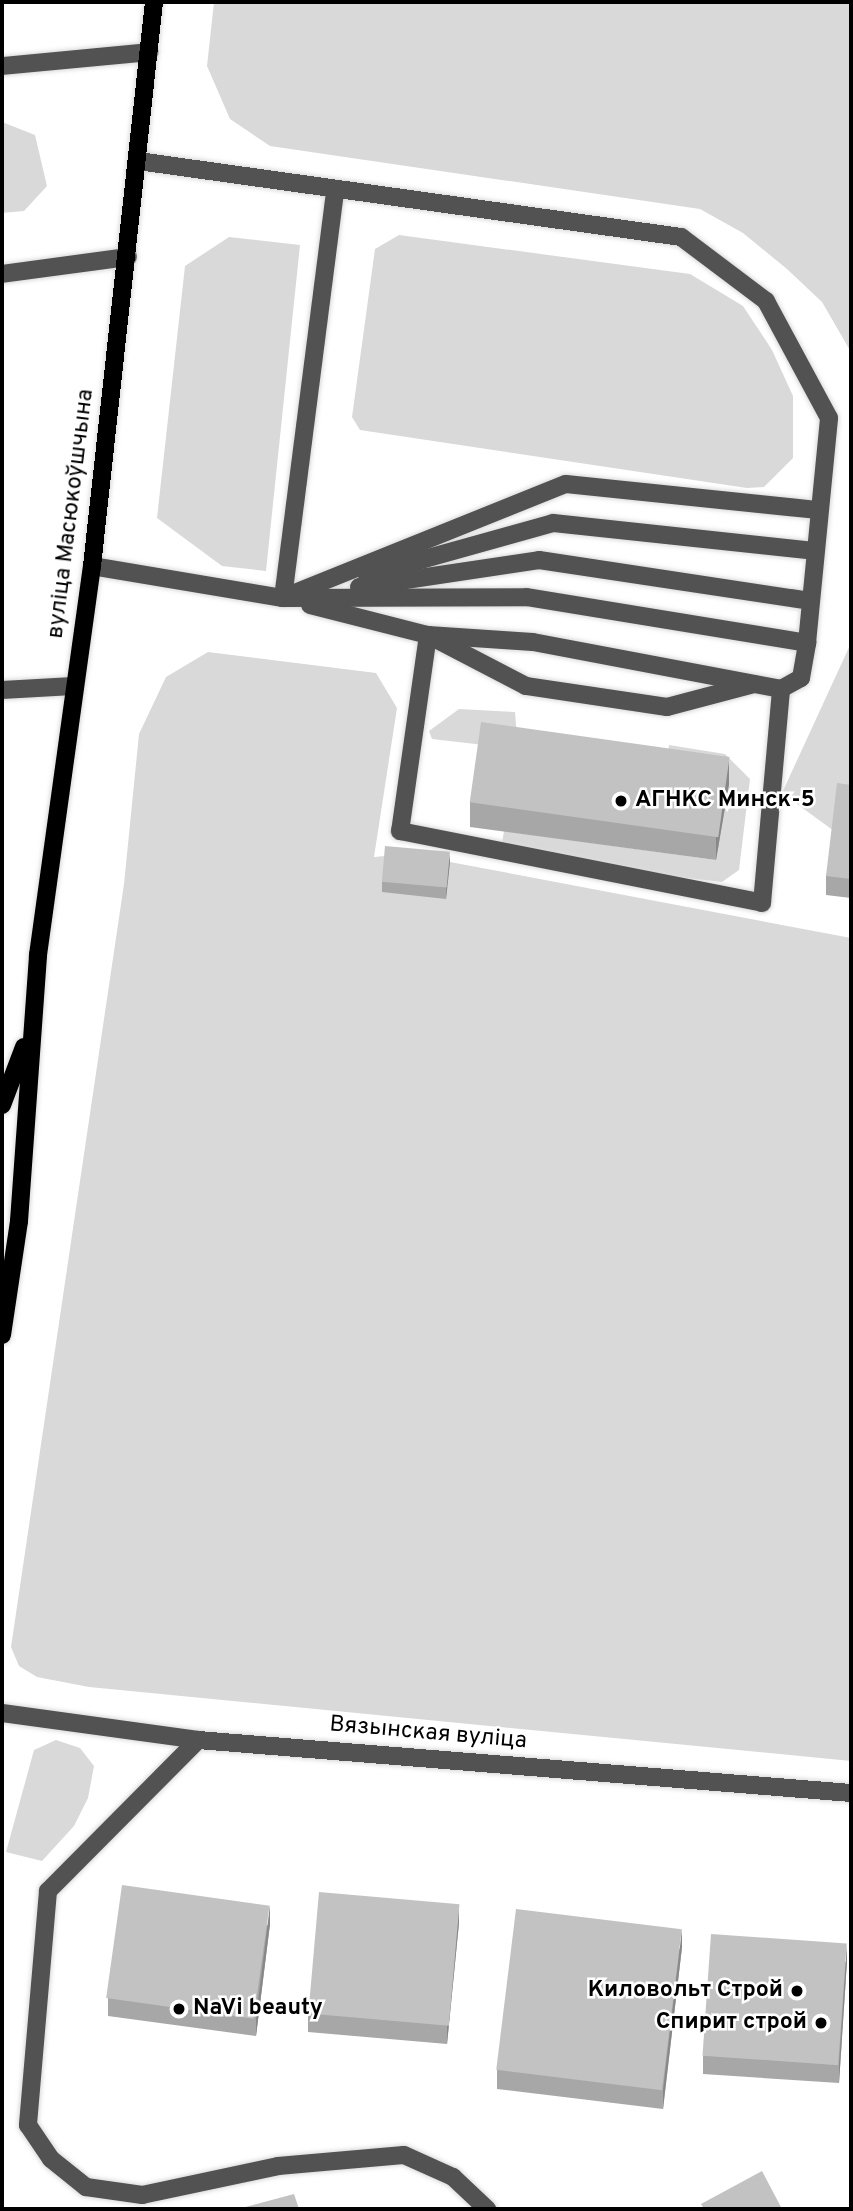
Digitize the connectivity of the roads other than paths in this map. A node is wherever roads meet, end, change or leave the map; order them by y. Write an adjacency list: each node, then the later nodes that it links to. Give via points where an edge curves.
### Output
1 (154, 2): 2 (main road, вуліца Масюкоўшчына)
2 (149, 52): 3 (street); 4 (main road, вуліца Масюкоўшчына)
3 (2, 66)
4 (138, 162): 5 (street); 6 (main road, вуліца Масюкоўшчына)
5 (335, 192): 8 (street, via 681,237 766,301 829,418); 11 (street)
6 (128, 257): 7 (street); 10 (main road, вуліца Масюкоўшчына)
7 (2, 274)
8 (819, 510): 9 (street); 11 (street, via 566,484)
9 (815, 551): 11 (street, via 553,523); 12 (street)
10 (92, 566): 11 (street); 16 (main road, вуліца Масюкоўшчына)
11 (283, 598): 12 (street, via 539,560); 13 (street); 14 (street, via 527,597)
12 (810, 601): 14 (street)
13 (428, 635): 15 (street, via 533,642); 15 (street, via 539,688 667,707); 17 (street, via 400,831 762,903)
14 (807, 643): 17 (street, via 801,678)
15 (754, 684): 17 (street)
16 (73, 686): 18 (street); 19 (main road, вуліца Масюкоўшчына)
17 (781, 689)
18 (2, 690)
19 (30, 1031): 20 (main road, вуліца Масюкоўшчына); 21 (main road, вуліца Масюкоўшчына, via 19,1221)
20 (2, 1105)
21 (2, 1335)
22 (2, 1713): 23 (street, Вязынская вуліца)
23 (198, 1740): 24 (street, Вязынская вуліца); 25 (street, via 48,1891 28,2125 51,2159 86,2187 142,2194 278,2166 404,2155 453,2176)
24 (851, 1793)
25 (487, 2209)

